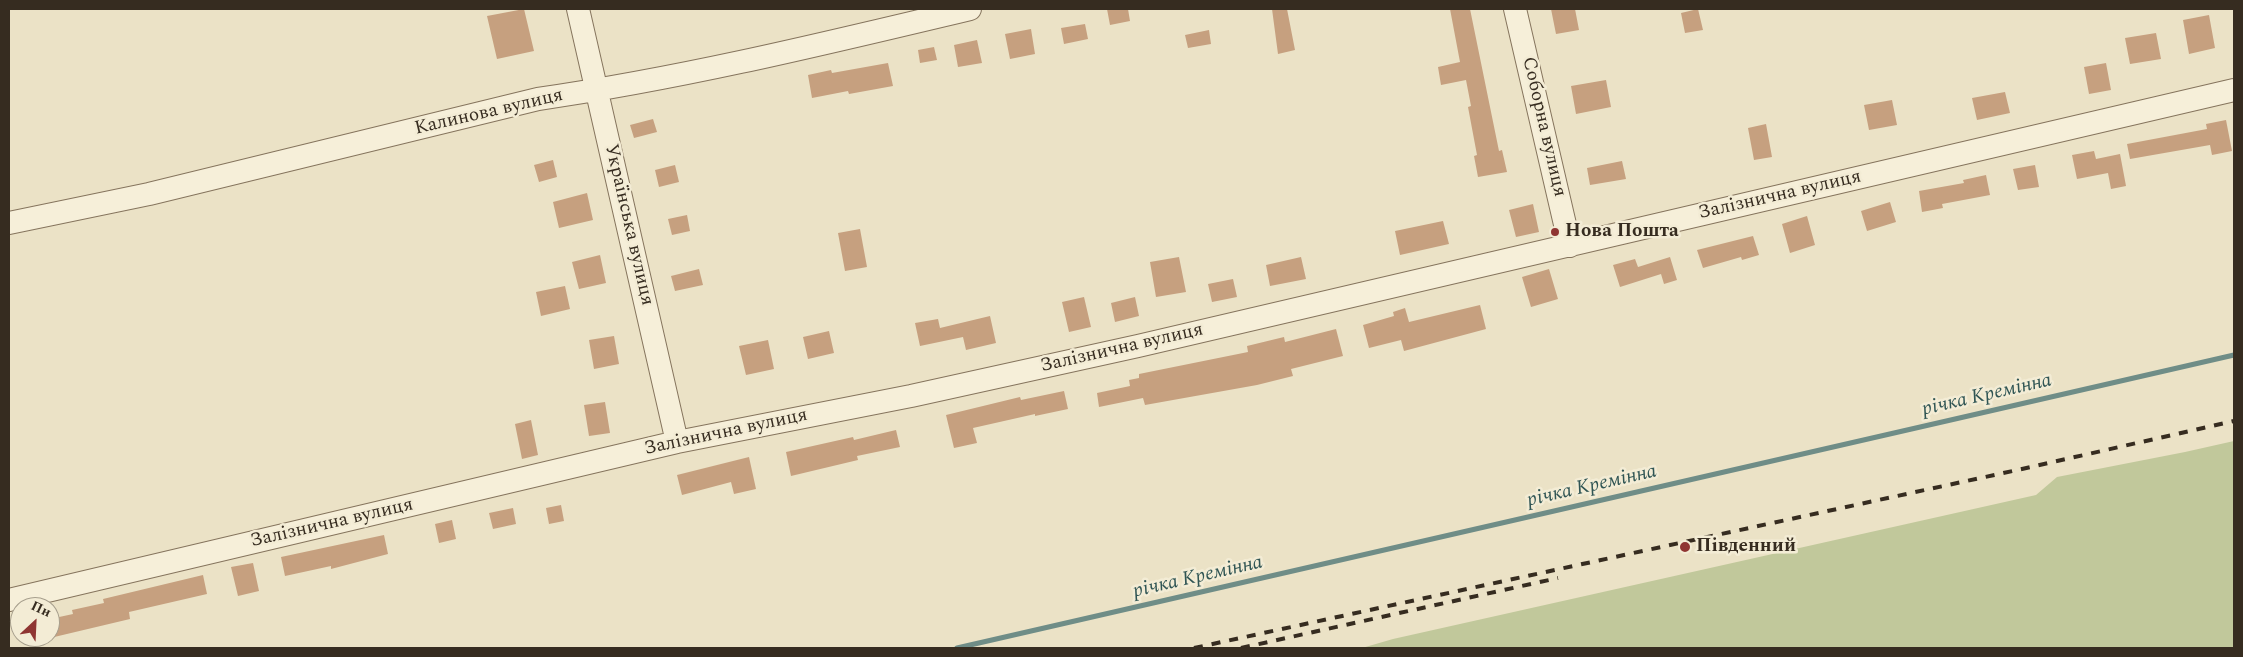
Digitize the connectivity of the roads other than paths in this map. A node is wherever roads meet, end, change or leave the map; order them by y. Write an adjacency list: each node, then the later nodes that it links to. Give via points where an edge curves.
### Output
1 (578, 9): 5 (street, Українська вулиця)
2 (970, 9): 5 (street, Калинова вулиця, via 716,69)
3 (1515, 9): 7 (street, Соборна вулиця)
4 (2234, 90): 7 (street, Залізнична вулиця)
5 (597, 91): 6 (street, Калинова вулиця, via 538,99 149,194); 8 (street, Українська вулиця)
6 (9, 223)
7 (1570, 246): 8 (street, Залізнична вулиця, via 911,396)
8 (677, 442): 9 (street, Залізнична вулиця)
9 (9, 600)

